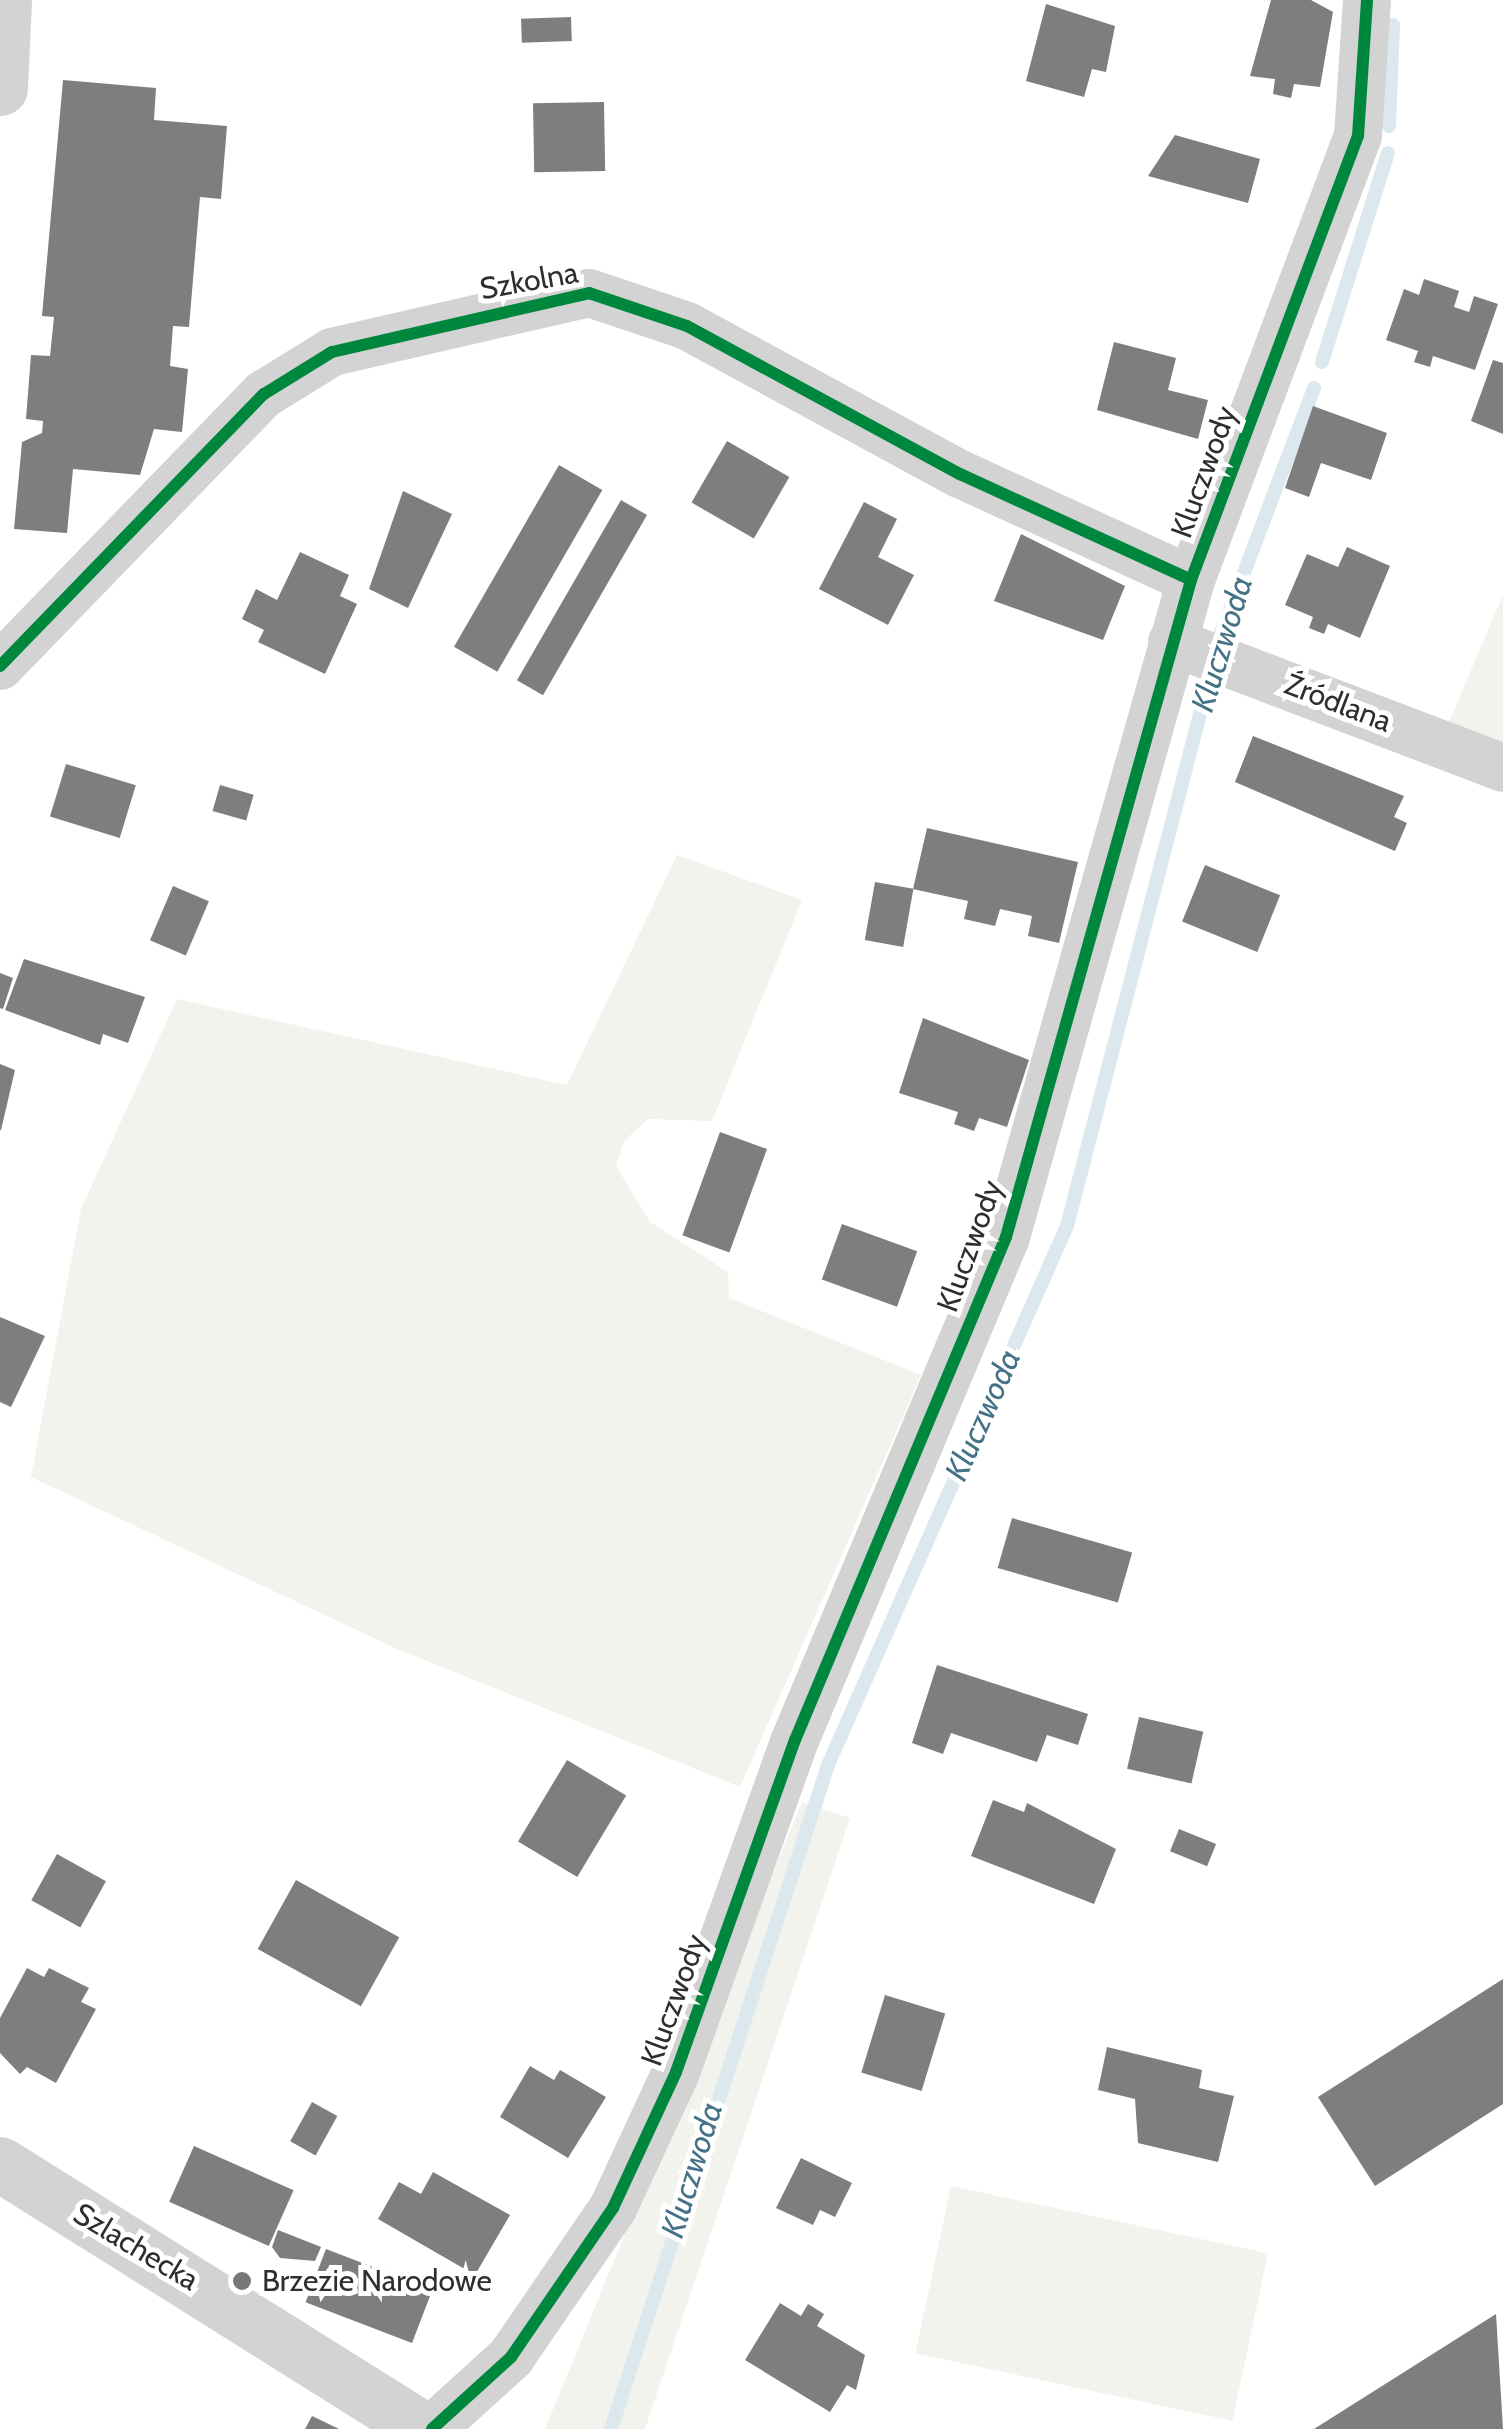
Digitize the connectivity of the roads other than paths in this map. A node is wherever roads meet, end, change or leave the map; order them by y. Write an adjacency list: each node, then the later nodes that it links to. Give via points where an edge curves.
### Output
1 (4, 0): 3 (street)
2 (1367, 0): 4 (street, Kluczwody, via 1358,136)
3 (0, 88)
4 (1191, 580): 5 (street, Kluczwody); 6 (street, Szkolna, via 960,474 687,326 589,294 318,360 264,394)
5 (1179, 645): 7 (street, Źródlana); 10 (street, Kluczwody, via 1006,1237 795,1740 676,2072 592,2248 511,2357)
6 (0, 666)
7 (1503, 768)
8 (0, 2164): 9 (street, Szlachecka)
9 (422, 2429)
10 (432, 2429)

